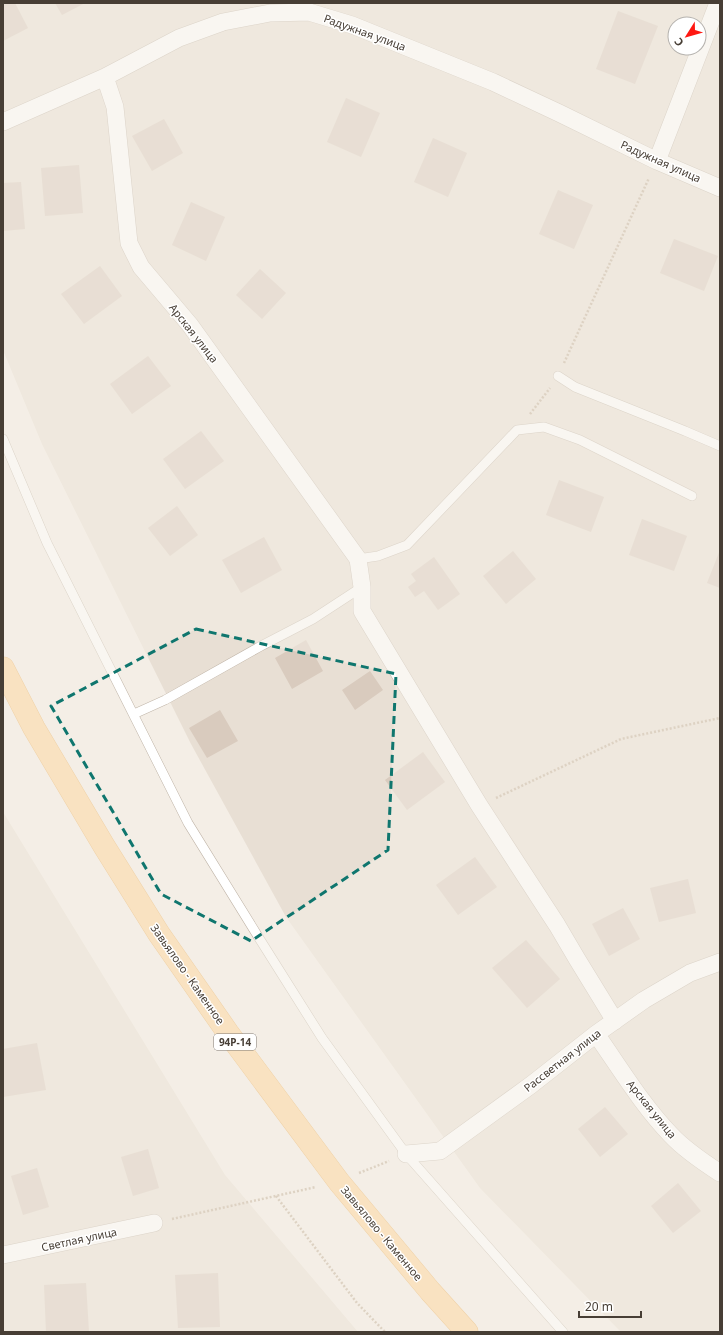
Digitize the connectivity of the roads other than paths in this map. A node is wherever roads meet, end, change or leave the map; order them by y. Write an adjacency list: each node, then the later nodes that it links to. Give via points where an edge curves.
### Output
1 (718, 3): 5 (street)
2 (258, 9): 3 (street, Радужная улица, via 178,38); 5 (street, Радужная улица, via 270,13 309,12 352,25 500,85)
3 (105, 77): 4 (street, Радужная улица); 11 (street, Арская улица, via 116,107 129,244 141,267 190,326)
4 (3, 122)
5 (657, 161): 6 (street, Радужная улица)
6 (720, 188)
7 (558, 376): 9 (lane, via 575,387)
8 (3, 439): 14 (lane, via 47,543)
9 (720, 446)
10 (692, 496): 11 (lane, via 580,440 544,427 517,430 407,545 378,556)
11 (358, 559): 12 (street)
12 (362, 587): 14 (lane, via 313,619 165,700); 16 (street, via 362,611 479,805 557,925)
13 (3, 668): 22 (main road, Завьялово - Каменное / 94Р-14, via 38,735 104,846 159,934 228,1034 339,1182)
14 (134, 714): 18 (lane, via 188,823 258,938 322,1038)
15 (720, 962): 16 (street, Рассветная улица, via 690,973 644,1000)
16 (615, 1021): 17 (street, Рассветная улица)
17 (596, 1034): 18 (street, Рассветная улица, via 440,1151); 19 (street, Арская улица, via 644,1104 671,1136)
18 (406, 1154): 23 (lane)
19 (720, 1173)
20 (154, 1223): 21 (street, Светлая улица)
21 (3, 1255)
22 (467, 1332)
23 (562, 1332)

